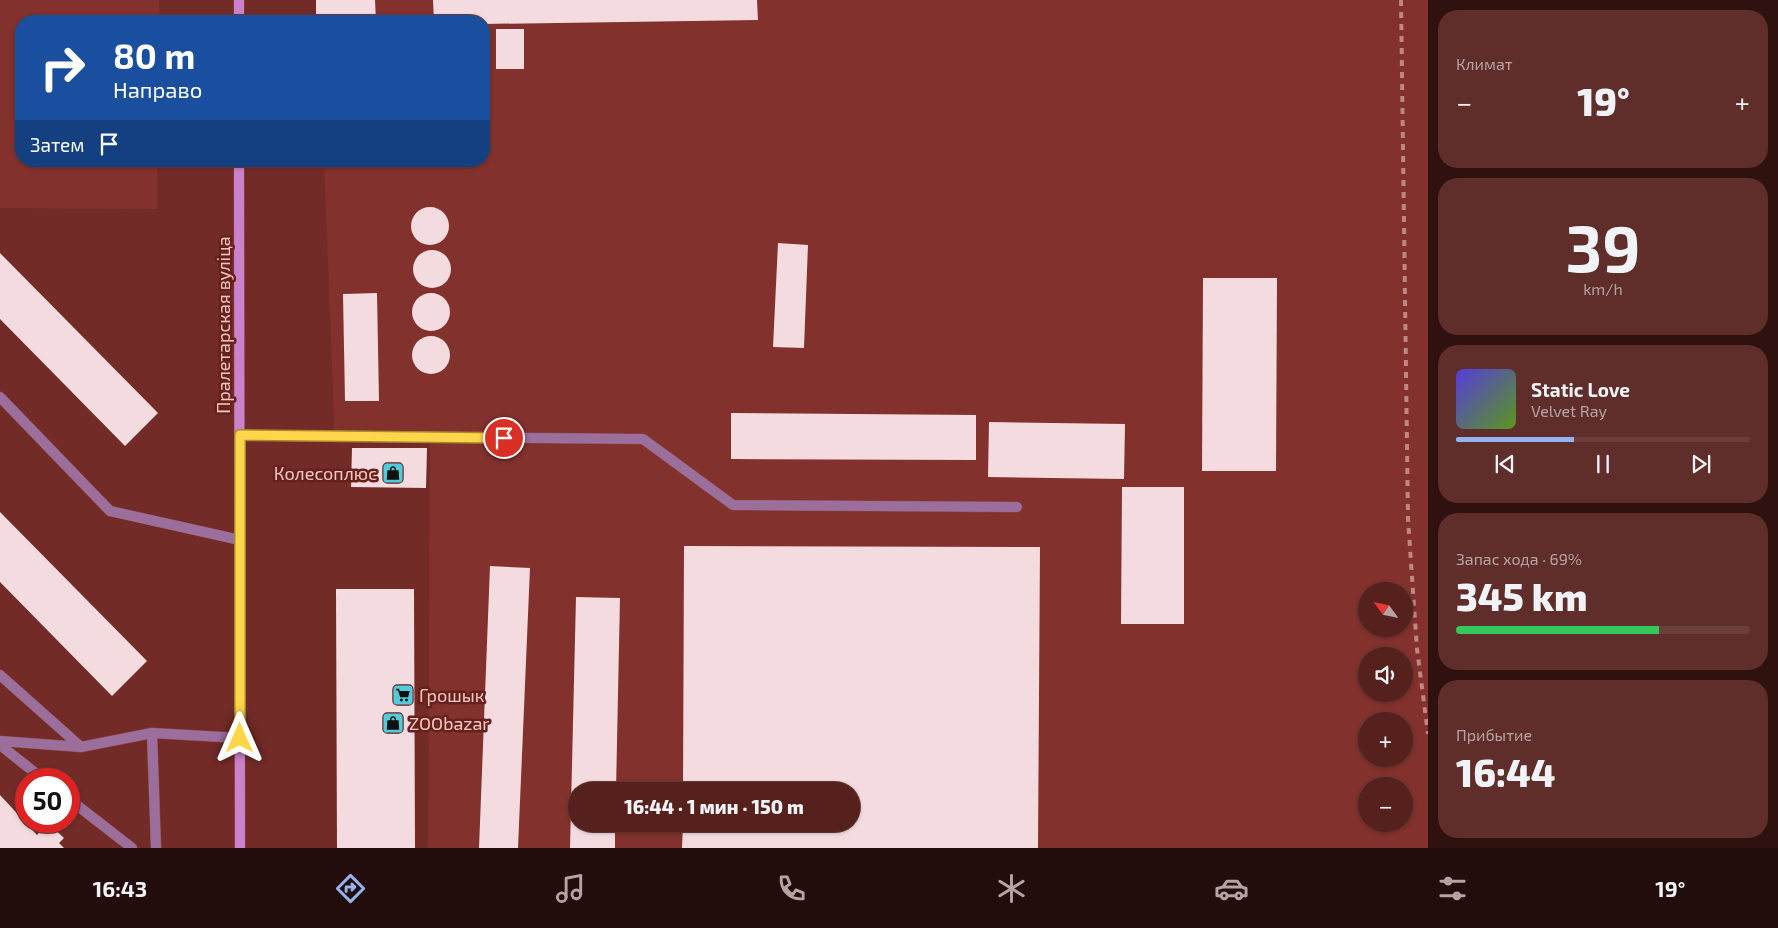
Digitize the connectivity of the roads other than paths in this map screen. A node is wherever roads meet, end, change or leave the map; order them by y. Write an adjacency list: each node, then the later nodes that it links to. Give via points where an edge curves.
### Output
1 (239, 0): 2 (main road)
2 (239, 15)
3 (239, 167): 5 (main road, Пралетарская вуліца)
4 (0, 397): 7 (lane, via 110,510)
5 (240, 435): 6 (lane, via 643,439 733,504); 7 (main road, Пралетарская вуліца)
6 (1017, 507)
7 (240, 540): 10 (main road, Пралетарская вуліца)
8 (0, 675): 13 (lane)
9 (152, 733): 10 (lane); 13 (lane); 17 (lane)
10 (240, 738): 18 (main road, Пралетарская вуліца)
11 (0, 741): 13 (lane)
12 (0, 745): 14 (lane)
13 (81, 746)
14 (29, 768)
15 (80, 808): 16 (lane)
16 (132, 848)
17 (156, 848)
18 (240, 848)

